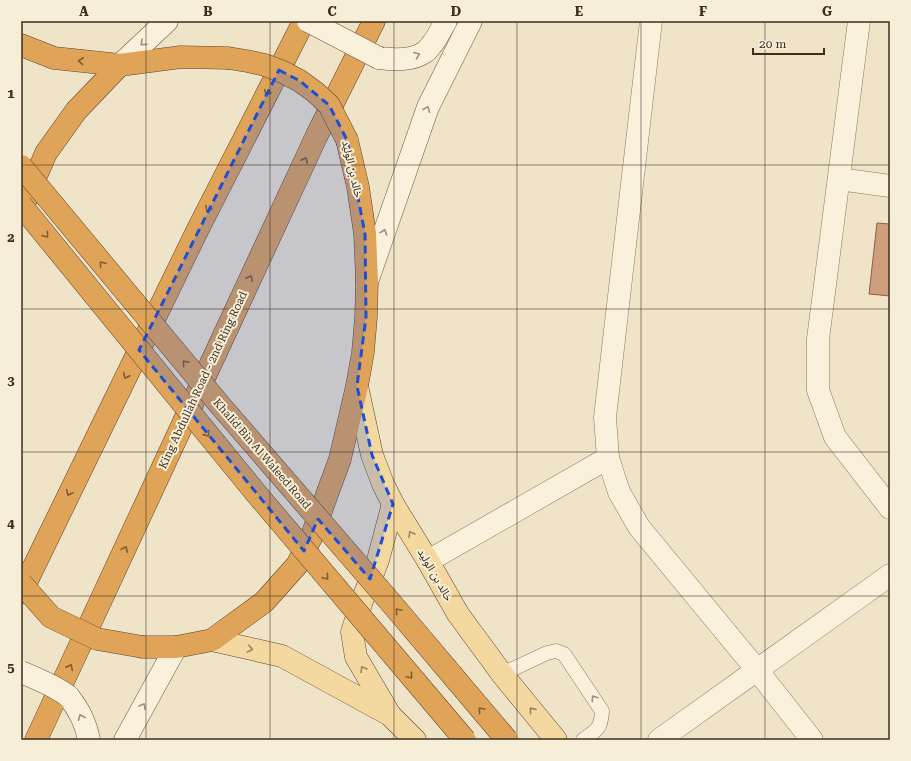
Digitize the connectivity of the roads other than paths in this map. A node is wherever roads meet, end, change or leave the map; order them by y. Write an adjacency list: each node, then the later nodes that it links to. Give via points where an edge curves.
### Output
1 (167, 21): 10 (street, one-way to 10)
2 (304, 21): 24 (highway, one-way to 24, via 193,238)
3 (308, 21): 5 (street, one-way to 5, bridge, via 379,58 391,60 425,52)
4 (374, 21): 31 (highway, King Abdullah Road - 2nd Ring Road, one-way to 4, via 317,135)
5 (446, 21)
6 (471, 21): 16 (street, one-way to 6, via 428,107)
7 (651, 21): 18 (street, via 605,417)
8 (859, 21): 12 (street)
9 (21, 45): 10 (highway, خالد بن الوليد, one-way to 9, via 54,58)
10 (120, 66): 15 (highway, via 76,111 46,153); 16 (highway, خالد بن الوليد, bridge, via 181,57 247,61 266,65 300,81 330,105 347,140 358,187 365,234)
11 (21, 166): 36 (highway, Khalid Bin Al Waleed Road, one-way to 11, bridge, via 219,404)
12 (839, 178): 13 (street); 20 (street, via 818,339 818,390 835,437)
13 (890, 186)
14 (21, 205): 35 (highway, one-way to 35, bridge, via 255,492)
15 (21, 211)
16 (367, 282): 17 (highway, خالد بن الوليد, via 363,352)
17 (357, 386): 19 (main road, خالد بن الوليد, via 372,455); 25 (highway, خالد بن الوليد, via 340,459 311,538 297,565 264,602)
18 (608, 458): 21 (street); 27 (street, via 619,492 639,528)
19 (393, 504): 21 (main road, خالد بن الوليد, one-way to 19); 30 (main road, one-way to 19, via 356,657 352,632 378,560)
20 (890, 508)
21 (428, 561): 29 (main road, خالد بن الوليد, via 458,614)
22 (890, 575): 27 (street)
23 (21, 583): 26 (highway, خالد بن الوليد, bridge, via 51,617 97,638 142,647)
24 (21, 593)
25 (212, 640): 26 (highway, خالد بن الوليد); 30 (main road, خالد بن الوليد, one-way to 30, via 282,656)
26 (176, 647): 33 (street, one-way to 26)
27 (757, 670): 39 (street); 40 (street)
28 (21, 672): 32 (street, one-way to 28, bridge, via 80,712 68,696 51,685)
29 (502, 674): 37 (main road, خالد بن الوليد, one-way to 29); 38 (lane, one-way to 29, via 599,727 602,711 564,654 556,651 547,653)
30 (390, 715): 34 (main road, خالد بن الوليد)
31 (36, 740)
32 (89, 740)
33 (125, 740)
34 (415, 740)
35 (465, 740)
36 (506, 740)
37 (556, 740)
38 (582, 740)
39 (659, 740)
40 (812, 740)

